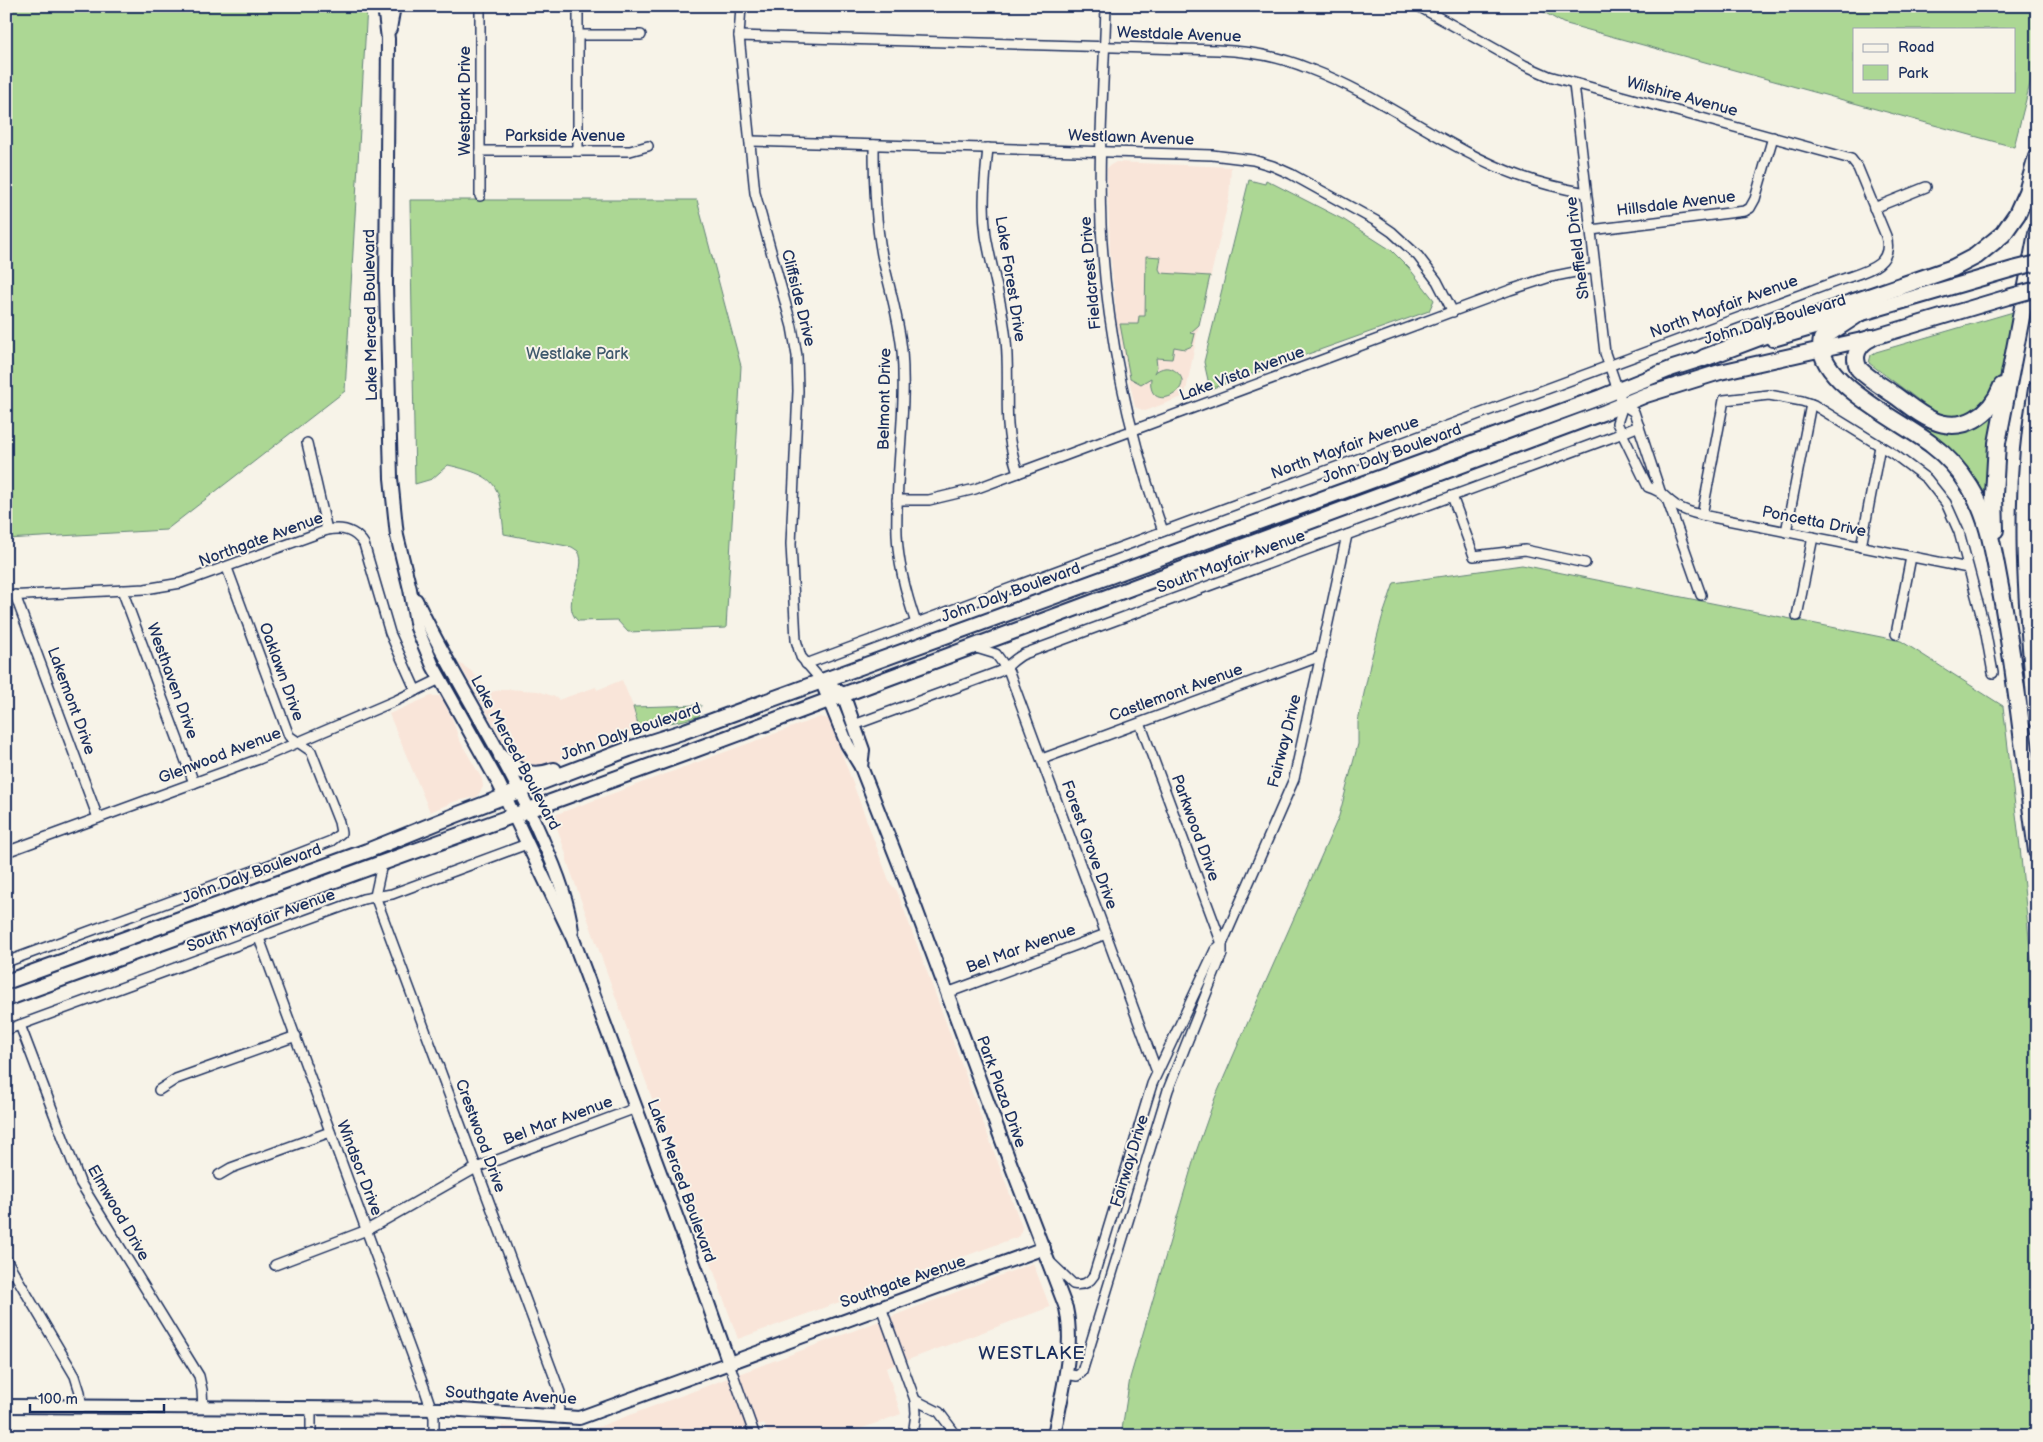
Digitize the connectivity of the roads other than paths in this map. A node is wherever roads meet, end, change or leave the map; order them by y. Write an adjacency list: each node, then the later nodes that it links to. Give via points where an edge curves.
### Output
1 (384, 6): 11 (street, Lake Merced Boulevard)
2 (394, 6): 11 (street, Lake Merced Boulevard)
3 (480, 6): 19 (street, Westpark Drive)
4 (578, 6): 8 (street)
5 (741, 6): 10 (street, Cliffside Drive)
6 (1106, 6): 12 (street, Fieldcrest Drive)
7 (1418, 6): 13 (street, Wilshire Avenue, via 1536,71)
8 (578, 35): 9 (street); 20 (street)
9 (641, 36)
10 (739, 36): 12 (street, Westdale Avenue); 15 (street, Cliffside Drive)
11 (388, 39): 65 (street, Lake Merced Boulevard, via 386,285 391,478 396,536)
12 (1104, 47): 21 (street, Fieldcrest Drive); 24 (street, Westdale Avenue, via 1232,50 1294,63 1340,82 1504,170 1538,182)
13 (1574, 84): 14 (street, Wilshire Avenue); 24 (street, Sheffield Drive)
14 (1772, 137): 26 (street, Wilshire Avenue, via 1851,159 1858,168); 27 (street, Hillsdale Avenue, via 1755,199 1745,211)
15 (750, 141): 16 (street, Westlawn Avenue); 76 (street, Cliffside Drive, via 755,192 797,356 791,565 796,640)
16 (874, 145): 18 (street, Westlawn Avenue); 53 (street, Belmont Drive, via 874,184 882,256 902,353)
17 (648, 146): 20 (street, Parkside Avenue, via 630,151)
18 (988, 148): 21 (street, Westlawn Avenue); 49 (street, Lake Forest Drive, via 984,216 1004,322 1008,359 1008,424)
19 (480, 151): 20 (street, Parkside Avenue); 25 (street, Westpark Drive)
20 (578, 151)
21 (1101, 152): 34 (street, Westlawn Avenue, via 1233,156 1291,174 1376,221 1406,243 1428,268); 45 (street, Fieldcrest Drive, via 1101,226 1109,316)
22 (2037, 157): 38 (highway, via 2017,214 2003,234 1976,256 1953,268)
23 (1926, 187): 26 (street)
24 (1586, 192): 27 (street, Sheffield Drive)
25 (480, 196)
26 (1874, 208): 29 (street, Wilshire Avenue, via 1888,242)
27 (1591, 230): 31 (street, Sheffield Drive)
28 (2037, 233): 33 (highway)
29 (1888, 253): 39 (street, North Mayfair Avenue, via 1882,262 1859,273)
30 (2037, 263): 35 (main road, John Daly Boulevard, bridge)
31 (1595, 268): 34 (street, Lake Vista Avenue, via 1530,283); 39 (street, Sheffield Drive)
32 (2037, 289): 36 (main road, John Daly Boulevard, bridge)
33 (2022, 309): 36 (highway, via 1998,396 1982,416 1961,424 1943,424 1926,417 1862,371 1856,362 1857,352); 69 (highway, via 1998,433 1994,473 1995,528)
34 (1452, 312): 45 (street, Lake Vista Avenue)
35 (1855, 316): 37 (highway, via 1824,337); 38 (main road, John Daly Boulevard)
36 (1871, 338): 37 (main road, John Daly Boulevard)
37 (1821, 348): 43 (main road, John Daly Boulevard, via 1720,372); 69 (highway, via 1828,365 1842,383 1931,444 1966,480 1980,504 1987,525)
38 (1704, 358): 41 (main road, John Daly Boulevard)
39 (1609, 366): 41 (street, Sheffield Drive); 56 (street, North Mayfair Avenue)
40 (2037, 389): 84 (highway, via 2027,466 2024,534)
41 (1617, 390): 43 (street, Sheffield Drive); 80 (main road, John Daly Boulevard)
42 (1811, 404): 48 (street); 54 (street, via 1768,395 1724,400); 57 (street)
43 (1623, 406): 44 (street, Poncetta Drive, via 1634,412); 46 (street, Poncetta Drive, via 1617,423); 74 (main road, John Daly Boulevard)
44 (1639, 426): 46 (street, South Mayfair Avenue); 50 (street, Poncetta Drive)
45 (1132, 432): 49 (street, Lake Vista Avenue); 56 (street, Fieldcrest Drive)
46 (1622, 434): 50 (street, Poncetta Drive, via 1648,487); 51 (street, South Mayfair Avenue)
47 (307, 443): 55 (street)
48 (1880, 446): 60 (street); 64 (street, via 1916,470 1938,490 1954,517)
49 (1018, 473): 53 (street, Lake Vista Avenue, via 960,494 929,500)
50 (1660, 491): 52 (street, Poncetta Drive)
51 (1452, 496): 58 (street, South Mayfair Avenue); 62 (street, via 1474,556 1524,550)
52 (1667, 499): 54 (street, Poncetta Drive, via 1683,510); 68 (street)
53 (897, 500): 71 (street, Belmont Drive, via 899,562)
54 (1702, 515): 57 (street, Poncetta Drive)
55 (327, 530): 63 (street, Northgate Avenue); 82 (street, Northgate Avenue, via 340,528 354,532 364,544 390,633)
56 (1163, 531): 71 (street, North Mayfair Avenue)
57 (1786, 532): 59 (street, Poncetta Drive)
58 (1347, 535): 75 (street, Fairway Drive); 77 (street, South Mayfair Avenue, via 1024,654)
59 (1813, 537): 60 (street, Poncetta Drive); 70 (street)
60 (1861, 547): 61 (street, Poncetta Drive)
61 (1911, 557): 64 (street, Poncetta Drive); 72 (street)
62 (1585, 563)
63 (227, 568): 66 (street, Northgate Avenue, via 162,587); 87 (street, Oaklawn Drive, via 289,736)
64 (1968, 568): 78 (street)
65 (410, 589): 73 (street, Lake Merced Boulevard); 79 (street, Lake Merced Boulevard, via 416,628)
66 (122, 590): 67 (street, Northgate Avenue); 92 (street, Westhaven Drive)
67 (11, 596): 97 (street, Lakemont Drive)
68 (1701, 596)
69 (2005, 614): 99 (highway)
70 (1797, 616)
71 (916, 623): 76 (street, North Mayfair Avenue)
72 (1896, 634)
73 (438, 645): 79 (street, via 442,670); 81 (street, Lake Merced Boulevard)
74 (973, 647): 77 (street, Forest Grove Drive, via 996,654); 83 (main road, John Daly Boulevard)
75 (1321, 656): 85 (street, Castlemont Avenue); 106 (street, Fairway Drive, via 1294,779)
76 (806, 664): 80 (street, Cliffside Drive)
77 (1007, 668): 86 (street, South Mayfair Avenue); 90 (street, Forest Grove Drive)
78 (1993, 673)
79 (440, 679): 81 (street); 82 (street, Glenwood Avenue); 94 (street, Lake Merced Boulevard)
80 (822, 680): 83 (street, Park Plaza Drive); 88 (main road, John Daly Boulevard)
81 (461, 686): 89 (street, Lake Merced Boulevard)
82 (416, 691): 87 (street, Glenwood Avenue)
83 (837, 696): 86 (street, Park Plaza Drive); 91 (street, Park Plaza Drive, via 847,744); 95 (main road, John Daly Boulevard)
84 (2037, 719)
85 (1140, 723): 90 (street, Castlemont Avenue); 106 (street, Parkwood Drive)
86 (854, 725): 91 (street, Park Plaza Drive, via 863,750)
87 (299, 742): 92 (street, Glenwood Avenue); 107 (street, Oaklawn Drive, via 311,751 339,822 340,832 331,841)
88 (638, 747): 89 (main road, via 612,748 540,774 517,770); 93 (main road, John Daly Boulevard)
89 (501, 756): 93 (street, Lake Merced Boulevard)
90 (1042, 759): 103 (street, Forest Grove Drive)
91 (861, 766): 109 (street, Park Plaza Drive)
92 (194, 783): 97 (street, Glenwood Avenue)
93 (520, 791): 94 (main road, John Daly Boulevard); 95 (street, Lake Merced Boulevard)
94 (504, 796): 96 (street, Lake Merced Boulevard); 108 (main road, John Daly Boulevard, via 367,851)
95 (529, 808): 96 (main road, John Daly Boulevard); 105 (street, Lake Merced Boulevard, via 570,914)
96 (513, 814): 98 (street, Lake Merced Boulevard); 101 (main road, John Daly Boulevard)
97 (98, 818): 100 (street, Glenwood Avenue)
98 (527, 844): 102 (street, South Mayfair Avenue, via 392,894); 105 (street, Lake Merced Boulevard)
99 (2037, 851)
100 (6, 852)
101 (382, 864): 102 (street); 110 (main road, John Daly Boulevard)
102 (375, 896): 104 (street, South Mayfair Avenue); 118 (street, Crestwood Drive)
103 (1106, 934): 109 (street, Bel Mar Avenue); 114 (street, Forest Grove Drive)
104 (259, 938): 111 (street, South Mayfair Avenue); 113 (street, Windsor Drive)
105 (573, 939): 116 (street, Lake Merced Boulevard)
106 (1222, 944): 114 (street, Fairway Drive, via 1215,950); 127 (street, Fairway Drive, via 1222,954 1164,1102 1082,1372 1077,1376)
107 (6, 962)
108 (6, 982)
109 (947, 993): 121 (street, Park Plaza Drive)
110 (6, 999)
111 (20, 1025): 112 (street, South Mayfair Avenue); 131 (street, Elmwood Drive, via 80,1182 199,1376)
112 (6, 1030)
113 (296, 1036): 115 (street, via 176,1080); 117 (street, Windsor Drive)
114 (1157, 1072): 123 (street, Fairway Drive, via 1094,1274 1084,1284 1073,1284)
115 (159, 1090)
116 (636, 1108): 118 (street, Bel Mar Avenue); 126 (street, Lake Merced Boulevard)
117 (330, 1132): 119 (street); 120 (street, Windsor Drive)
118 (476, 1168): 120 (street, Bel Mar Avenue); 134 (street, Crestwood Drive, via 560,1392)
119 (219, 1175)
120 (367, 1230): 124 (street, Bel Mar Avenue); 133 (street, Windsor Drive)
121 (1044, 1248): 123 (street, Park Plaza Drive); 125 (street, Southgate Avenue)
122 (6, 1259): 130 (street, via 75,1376)
123 (1050, 1262): 127 (street, Park Plaza Drive, via 1070,1329)
124 (275, 1265)
125 (881, 1308): 126 (street, Southgate Avenue); 128 (street)
126 (728, 1363): 134 (street, Southgate Avenue, via 579,1418); 138 (street, Lake Merced Boulevard)
127 (1064, 1374): 140 (street, Park Plaza Drive)
128 (915, 1400): 135 (street, via 939,1412); 139 (street)
129 (6, 1406): 130 (street, Southgate Avenue)
130 (81, 1406): 131 (street, Southgate Avenue)
131 (203, 1408): 132 (street, Southgate Avenue)
132 (311, 1408): 133 (street, Southgate Avenue); 136 (street)
133 (430, 1408): 134 (street, Southgate Avenue); 137 (street, Windsor Drive, via 434,1417)
134 (558, 1418)
135 (956, 1434)
136 (311, 1436)
137 (434, 1436)
138 (755, 1436)
139 (913, 1436)
140 (1054, 1436)

